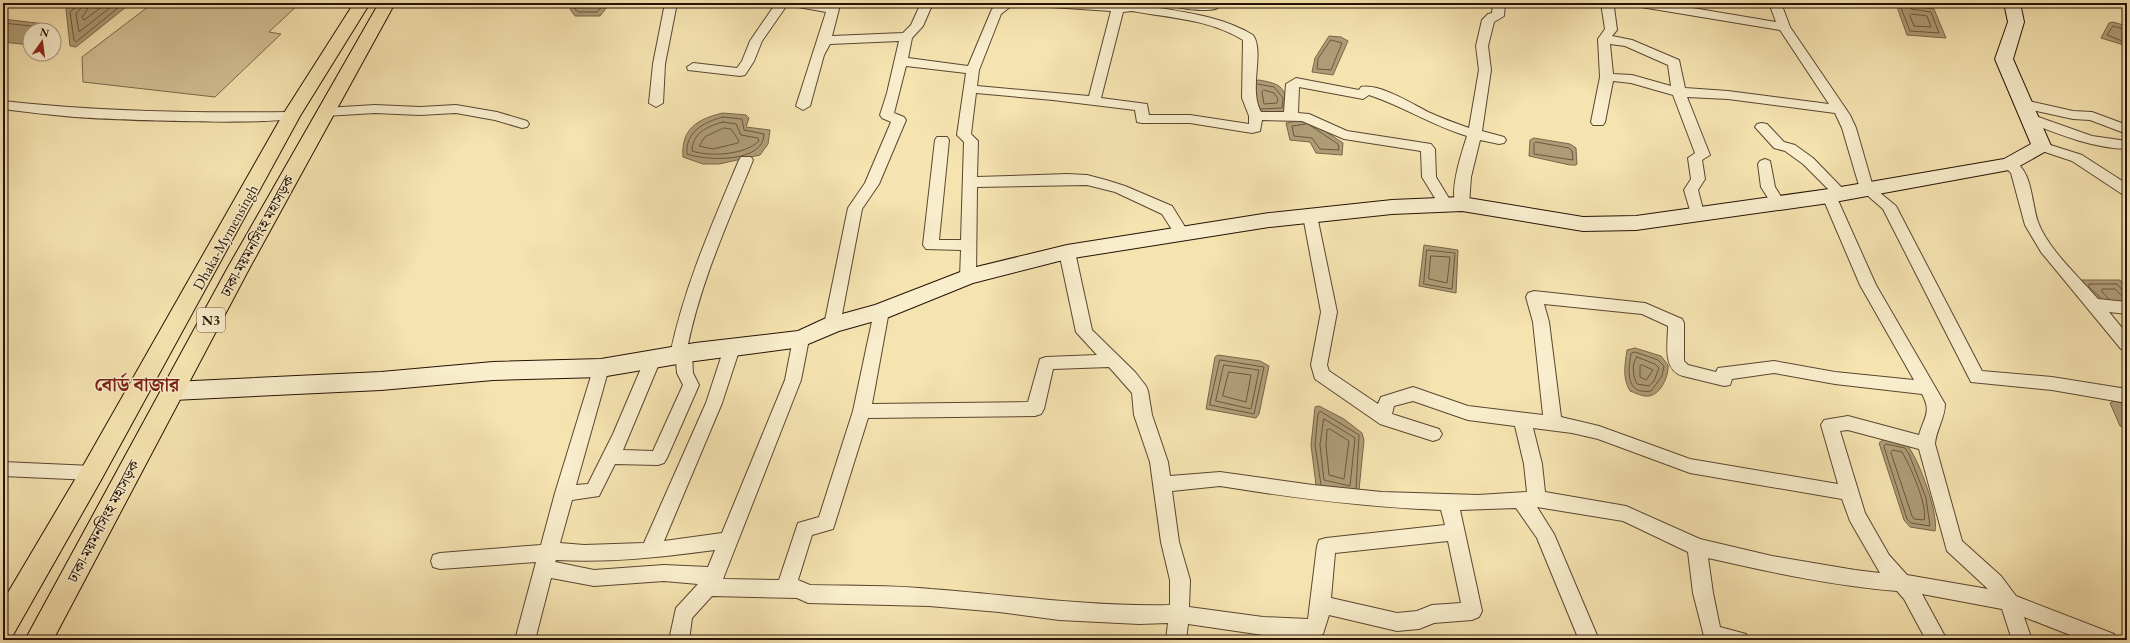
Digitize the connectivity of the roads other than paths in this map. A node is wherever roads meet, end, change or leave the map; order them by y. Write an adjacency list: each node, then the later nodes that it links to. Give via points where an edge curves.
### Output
1 (362, 3): 35 (highway, Dhaka-Mymensingh / N3)
2 (386, 3): 34 (highway, ঢাকা-ময়মনসিংহ মহাসড়ক / N3)
3 (671, 3): 29 (street, via 659,64)
4 (782, 3): 23 (street, via 756,41 748,61 740,72)
5 (792, 3): 21 (street, via 833,9)
6 (928, 3): 19 (street, via 917,26)
7 (1009, 3): 24 (street, via 996,12)
8 (1050, 3): 16 (street)
9 (1174, 3): 17 (street)
10 (1499, 3): 42 (street, via 1498,16 1488,20 1482,46 1485,70)
11 (1626, 3): 15 (street)
12 (1641, 3): 18 (street)
13 (1775, 3): 18 (street)
14 (2012, 3): 33 (main road, via 2016,22 2004,59)
15 (1608, 4): 20 (street, via 1612,30)
16 (1126, 6): 28 (street); 36 (street, via 1205,21 1229,28 1249,38 1252,58 1248,83 1250,108)
17 (1213, 7)
18 (1784, 27): 32 (street)
19 (906, 37): 21 (street); 22 (street)
20 (1604, 39): 25 (street); 27 (street, via 1628,43 1674,63)
21 (825, 40): 31 (street)
22 (901, 61): 24 (street); 65 (street, via 887,115 899,120 872,184 855,208)
23 (692, 67)
24 (973, 70): 26 (street)
25 (1607, 77): 27 (street, via 1632,79); 38 (street)
26 (970, 89): 28 (street); 50 (street, via 964,135 971,141)
27 (1679, 92): 32 (street, via 1728,95); 56 (street, via 1703,155 1695,158 1698,179 1691,190)
28 (1094, 101): 36 (street, via 1142,107 1142,119 1190,119 1252,129 1255,128)
29 (656, 103)
30 (3, 105): 35 (street, via 128,117)
31 (803, 106)
32 (1838, 109): 51 (street, via 1849,128)
33 (2027, 111): 41 (street, via 2092,116); 45 (main road); 46 (street, via 2089,140)
34 (325, 112): 39 (street, via 456,109 498,116); 74 (highway, ঢাকা-ময়মনসিংহ মহাসড়ক / N3)
35 (292, 116): 84 (highway, Dhaka-Mymensingh / N3)
36 (1256, 116): 37 (street)
37 (1292, 116): 42 (street, via 1291,88 1296,82 1363,95 1366,90 1378,93 1452,127); 55 (street, via 1318,122 1344,135 1426,147 1429,177)
38 (1598, 122)
39 (522, 124)
40 (1762, 127): 53 (street, via 1779,145 1790,148 1808,161)
41 (2127, 130)
42 (1475, 134): 44 (street); 55 (street)
43 (942, 140): 59 (street, via 931,246)
44 (1499, 140)
45 (2041, 146): 49 (main road); 52 (street, via 2077,158)
46 (2127, 146)
47 (746, 160): 69 (street, via 701,270 684,325)
48 (1765, 164): 54 (street, via 1768,187)
49 (2009, 164): 51 (main road); 62 (street, via 2018,171 2027,211 2046,248)
50 (970, 182): 58 (street, via 1087,180 1120,189 1167,210); 59 (street)
51 (1867, 189): 53 (main road); 75 (street, via 1878,196 1892,211 1978,377 2010,378)
52 (2127, 191)
53 (1835, 195): 54 (main road); 73 (street, via 1868,285)
54 (1778, 203): 56 (main road)
55 (1454, 204): 56 (main road, via 1583,224 1636,224); 57 (main road, via 1392,207)
56 (1697, 213)
57 (1310, 216): 58 (main road, via 1269,220); 77 (street, via 1329,312 1319,365 1321,374)
58 (1183, 235): 60 (main road)
59 (969, 245): 61 (street)
60 (1067, 252): 61 (main road); 71 (street, via 1084,332)
61 (968, 277): 64 (main road)
62 (2095, 305): 63 (street); 67 (street)
63 (2127, 308)
64 (881, 311): 65 (main road); 76 (street)
65 (832, 325): 66 (main road)
66 (801, 339): 68 (main road); 91 (street, via 793,380)
67 (2127, 345)
68 (732, 348): 69 (main road); 93 (street, via 714,403)
69 (681, 355): 70 (main road); 82 (street, via 691,385 658,458)
70 (653, 359): 72 (main road); 82 (street)
71 (1112, 361): 76 (street, via 1046,363 1035,409); 85 (street, via 1140,391 1143,416 1159,462)
72 (601, 368): 74 (main road, via 493,371 381,381); 86 (street)
73 (1926, 388): 79 (street, via 1835,378 1774,367 1741,373 1724,373 1724,380 1719,379 1682,370 1676,362 1676,323 1662,316 1632,307 1534,297 1541,322); 81 (street, via 1934,400 1936,409 1926,432)
74 (173, 391): 103 (highway, ঢাকা-ময়মনসিংহ মহাসড়ক / N3)
75 (2127, 396)
76 (862, 411): 98 (street, via 826,523 805,529)
77 (1383, 416): 78 (street, via 1387,402 1413,394 1466,413); 80 (street)
78 (1523, 422): 79 (street); 88 (street, via 1533,464)
79 (1553, 424): 87 (street, via 1586,429 1670,461)
80 (1433, 434)
81 (1926, 444): 87 (street, via 1848,423 1830,424); 99 (street, via 1954,545 1994,582)
82 (610, 457): 86 (street, via 593,490)
83 (3, 470): 84 (street)
84 (92, 473): 102 (highway, N3)
85 (1162, 484): 89 (street, via 1220,479 1382,500); 101 (street, via 1170,542 1180,580)
86 (564, 493): 94 (street)
87 (1850, 493): 97 (street, via 1856,515 1882,561)
88 (1529, 499): 89 (street, via 1478,503); 92 (street, via 1626,514); 107 (street)
89 (1448, 502): 90 (street)
90 (1455, 532): 100 (street, via 1326,546); 100 (street, via 1472,611 1432,614 1420,620 1397,622)
91 (728, 540): 93 (street); 96 (street)
92 (1697, 547): 97 (street, via 1806,572); 108 (street, via 1712,634)
93 (650, 551): 94 (street, via 584,553)
94 (549, 558): 95 (street); 96 (street, via 594,578 664,573); 104 (street)
95 (440, 561)
96 (710, 582): 98 (street); 105 (street, via 683,614)
97 (1903, 583): 99 (street); 109 (street)
98 (786, 588): 101 (street, via 799,588 808,594 929,597 1059,611)
99 (2009, 602): 110 (street); 111 (street)
100 (1321, 605): 101 (street, via 1316,628 1263,626)
101 (1179, 614): 106 (street)
102 (3, 626)
103 (39, 640)
104 (525, 640)
105 (679, 640)
106 (1176, 640)
107 (1589, 640)
108 (1739, 640)
109 (1937, 640)
110 (2022, 640)
111 (2107, 640)

